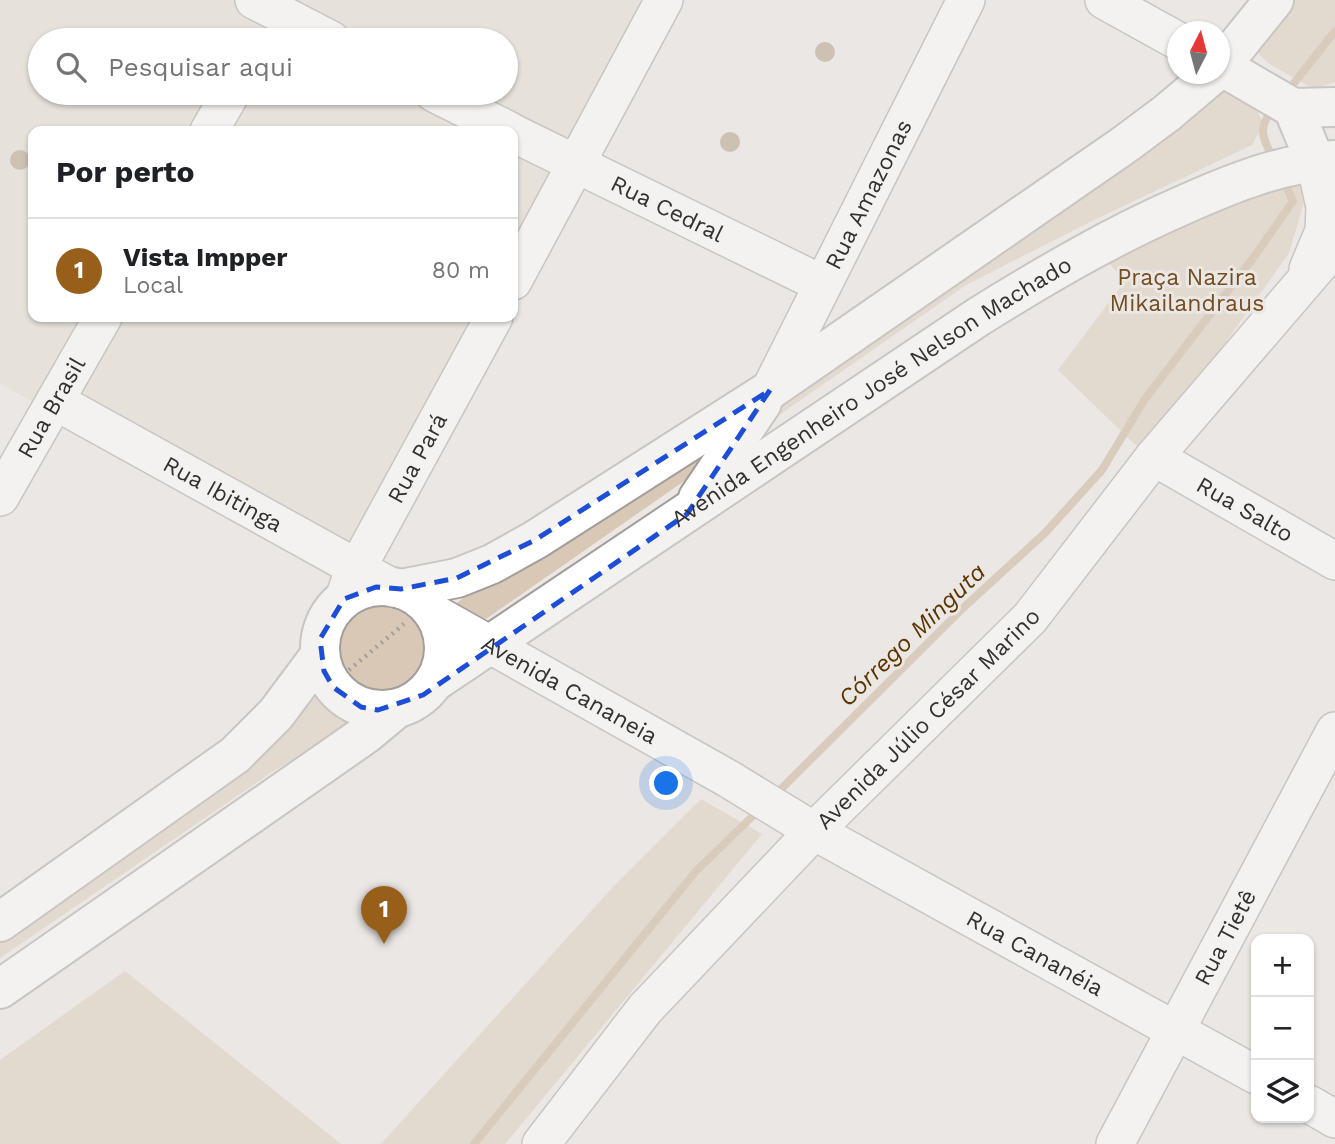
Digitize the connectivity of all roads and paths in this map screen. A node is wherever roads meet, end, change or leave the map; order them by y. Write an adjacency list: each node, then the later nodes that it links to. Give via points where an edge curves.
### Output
1 (664, 0): 18 (street)
2 (966, 0): 23 (street, Rua Amazonas)
3 (1104, 0): 7 (street)
4 (1274, 0): 8 (main road)
5 (269, 13): 6 (street)
6 (303, 28)
7 (1167, 35)
8 (1230, 53)
9 (1230, 74): 11 (main road)
10 (1200, 84): 26 (main road, via 1124,145)
11 (1284, 102): 14 (main road); 19 (main road)
12 (224, 105): 15 (street)
13 (458, 105): 16 (street, Rua Cedral)
14 (1335, 107)
15 (212, 126)
16 (499, 126)
17 (518, 136): 18 (street, Rua Cedral)
18 (575, 165): 21 (street); 23 (street, Rua Cedral)
19 (1299, 166): 22 (street, Avenida Júlio César Marino, via 1325,207 1324,230); 30 (main road, Avenida Engenheiro José Nelson Machado, via 1217,189 1060,266)
20 (1335, 246): 22 (street, Avenida Júlio César Marino)
21 (518, 272)
22 (1301, 283): 28 (street, Avenida Júlio César Marino)
23 (822, 284): 26 (street, Rua Amazonas)
24 (100, 322): 27 (street, Rua Brasil)
25 (491, 322): 32 (street, Rua Pará)
26 (770, 390): 30 (main road); 33 (main road, via 535,540)
27 (55, 401): 29 (street, Rua Brasil); 32 (street, Rua Ibitinga)
28 (1154, 457): 31 (street, Rua Salto); 39 (street, Avenida Júlio César Marino, via 1031,618)
29 (0, 497)
30 (687, 514): 34 (main road, Avenida Engenheiro José Nelson Machado)
31 (1335, 561)
32 (351, 583): 33 (main road, via 359,591 376,587); 35 (main road, via 320,639)
33 (413, 599): 34 (street, Avenida Cananeia); 35 (path, via 358,662); 36 (main road, via 441,629 442,666)
34 (491, 644): 36 (main road, Avenida Engenheiro José Nelson Machado); 39 (street, Avenida Cananeia)
35 (326, 671): 37 (main road, via 346,698 378,710); 40 (main road, via 299,686 235,755)
36 (434, 682): 37 (main road, Avenida Engenheiro José Nelson Machado, via 424,695)
37 (396, 709): 41 (main road)
38 (1335, 731): 42 (street, Rua Tietê)
39 (814, 831): 42 (street, Rua Cananéia); 46 (street, Avenida Júlio César Marino, via 645,1009)
40 (0, 922)
41 (0, 989)
42 (1177, 1031): 43 (street, Rua Cananéia); 47 (street, Rua Tietê)
43 (1251, 1072)
44 (1314, 1107): 45 (street)
45 (1335, 1119)
46 (541, 1144)
47 (1115, 1144)

